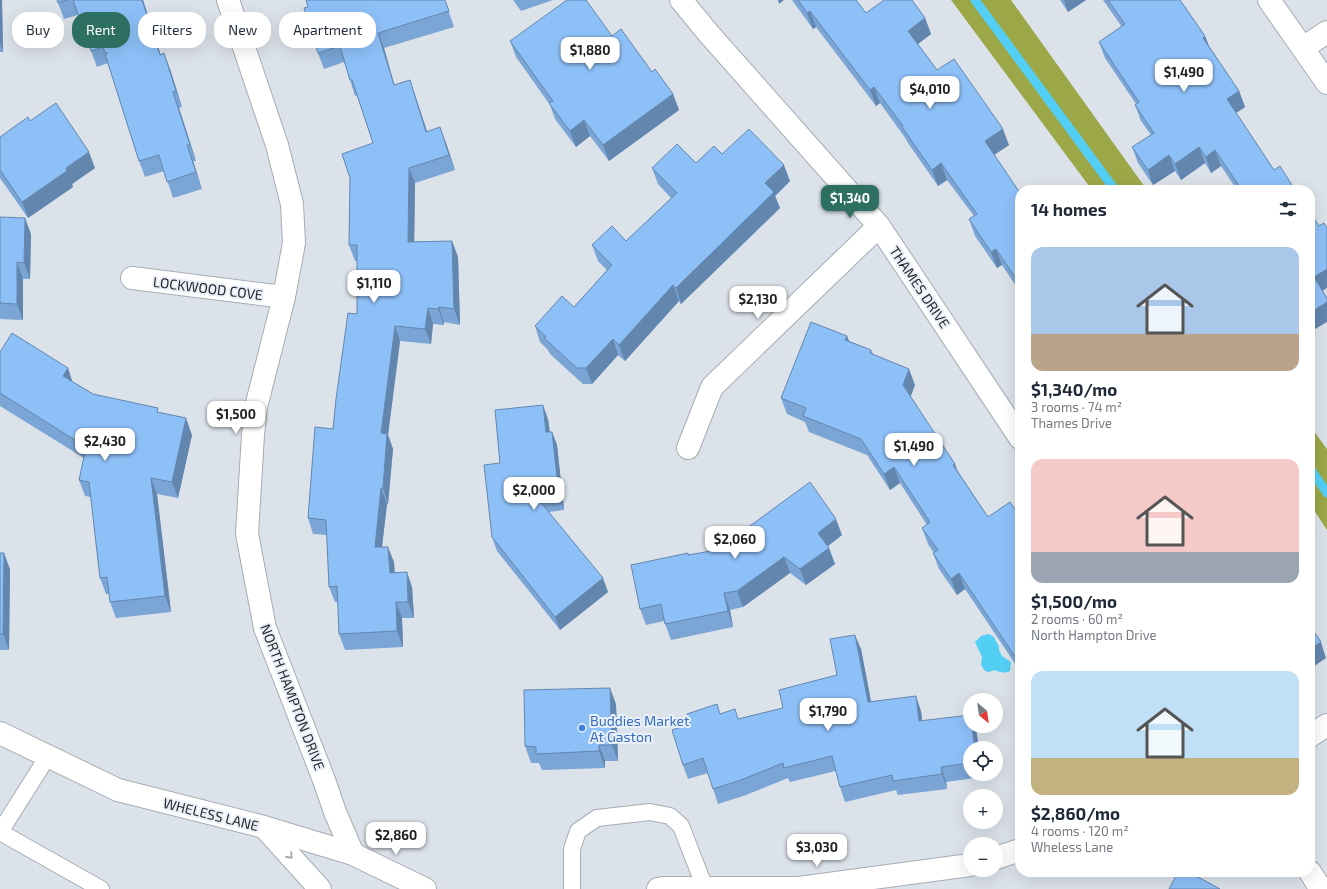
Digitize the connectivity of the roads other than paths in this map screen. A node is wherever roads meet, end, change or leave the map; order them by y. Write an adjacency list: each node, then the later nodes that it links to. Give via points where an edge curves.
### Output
1 (228, 0): 9 (street, NORTH HAMPTON DRIVE, via 277,145 292,204 294,243)
2 (681, 0): 7 (street, THAMES DRIVE)
3 (1269, 0): 5 (street)
4 (1327, 32): 5 (street)
5 (1303, 48): 6 (street)
6 (1327, 83)
7 (879, 226): 10 (street, THAMES DRIVE); 11 (street, via 712,387)
8 (132, 278): 9 (street, LOCKWOOD COVE)
9 (284, 297): 19 (street, NORTH HAMPTON DRIVE, via 256,407 246,534 265,628)
10 (1015, 430)
11 (688, 448)
12 (1327, 726): 14 (street)
13 (0, 733): 15 (street, WHELESS LANE)
14 (1315, 733)
15 (48, 756): 16 (street, WHELESS LANE, via 118,790); 17 (lane)
16 (264, 827): 19 (street, WHELESS LANE); 25 (street, one-way to 25)
17 (0, 832): 24 (lane)
18 (1015, 852): 20 (street)
19 (353, 854): 26 (street, WHELESS LANE)
20 (1003, 856)
21 (963, 866): 23 (street, via 799,888)
22 (1313, 877): 29 (street)
23 (705, 888): 27 (lane, via 681,826 670,816 650,812 597,818 578,831 572,849); 28 (street)
24 (101, 889)
25 (320, 889)
26 (424, 889)
27 (572, 889)
28 (658, 889)
29 (1321, 889)

